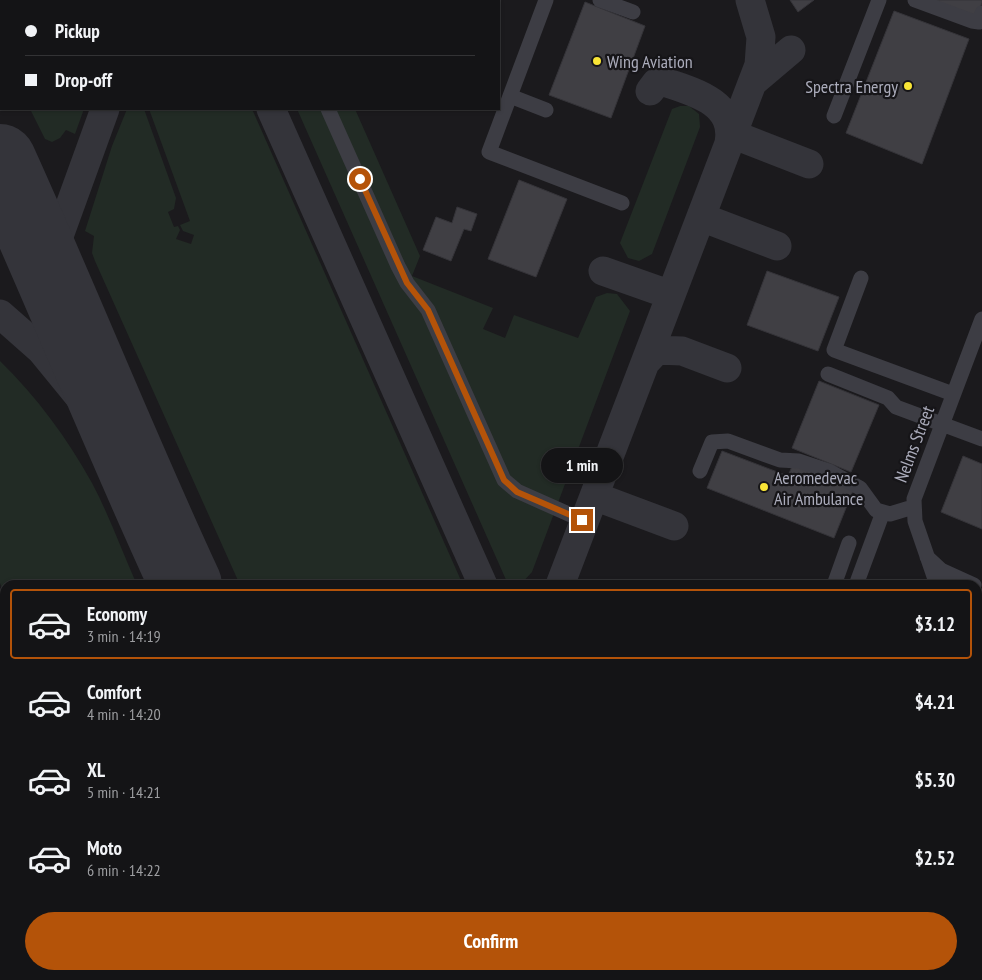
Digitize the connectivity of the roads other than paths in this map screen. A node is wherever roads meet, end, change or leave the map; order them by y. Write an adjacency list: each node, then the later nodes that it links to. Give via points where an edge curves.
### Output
1 (546, 0): 7 (lane)
2 (600, 0): 5 (lane)
3 (880, 0): 10 (lane)
4 (915, 0): 6 (lane, via 972,22 979,22)
5 (633, 12)
6 (982, 13)
7 (510, 96): 9 (lane); 11 (lane, via 489,152)
8 (328, 110): 21 (lane, via 398,266 428,310 504,480 517,492)
9 (546, 110)
10 (834, 116)
11 (622, 203)
12 (861, 278): 15 (lane, via 834,350)
13 (982, 319): 15 (lane, Nelms Street)
14 (828, 374): 16 (lane, via 888,398 896,407)
15 (953, 394): 16 (lane, Nelms Street)
16 (942, 424): 17 (lane); 19 (lane, Nelms Street)
17 (982, 439)
18 (700, 471): 20 (lane, via 712,442 728,441 780,460 799,461 829,471 860,488 876,510)
19 (913, 507): 20 (lane, via 890,514); 23 (lane, Nelms Street)
20 (883, 512): 25 (lane)
21 (582, 520)
22 (849, 543): 24 (lane)
23 (927, 557): 26 (lane, Nelms Street); 27 (lane, via 942,570)
24 (836, 580)
25 (858, 580)
26 (935, 580)
27 (963, 580)

